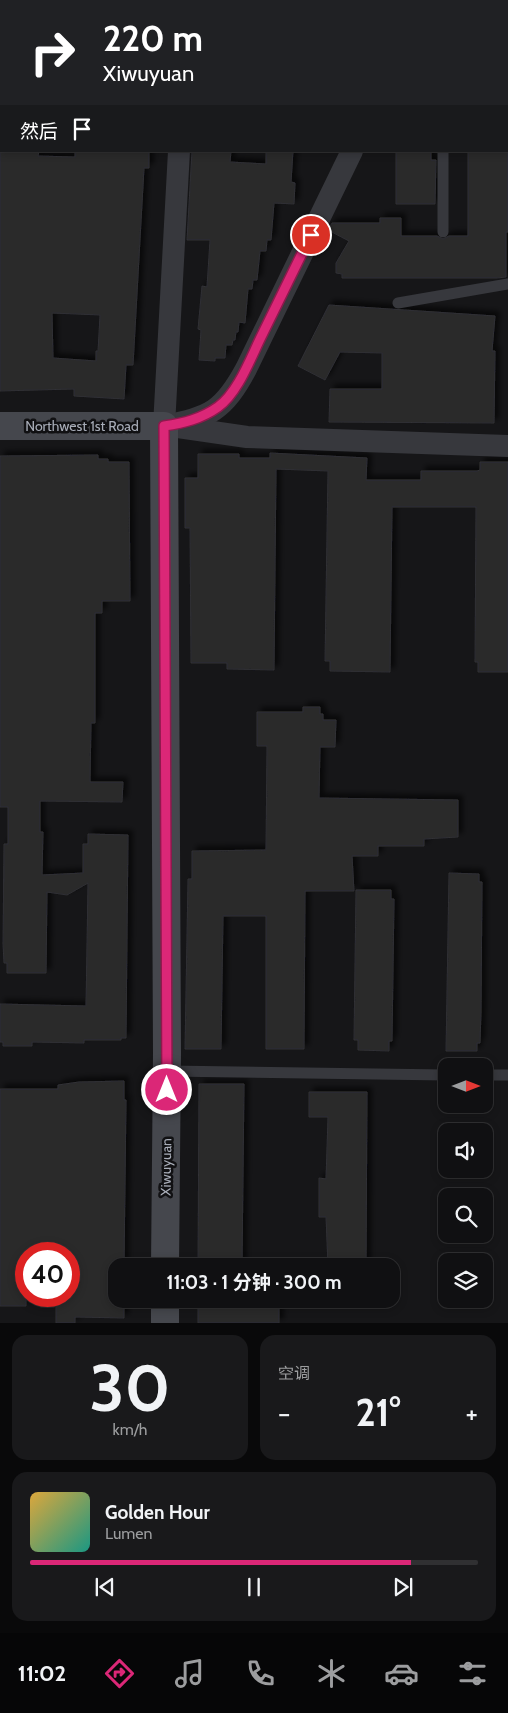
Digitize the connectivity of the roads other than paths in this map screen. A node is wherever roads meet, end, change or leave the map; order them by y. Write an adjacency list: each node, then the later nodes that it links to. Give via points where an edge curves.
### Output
1 (178, 152): 8 (street)
2 (352, 152): 8 (street, via 250,360 230,394 206,415)
3 (442, 152): 4 (lane)
4 (442, 232)
5 (508, 284): 6 (lane)
6 (398, 303)
7 (0, 426): 8 (street, Northwest 1st Road)
8 (164, 426): 9 (street, via 247,437); 10 (street, Xiwuyuan)
9 (508, 446)
10 (167, 1071): 11 (lane); 14 (street, Xiwuyuan)
11 (438, 1074)
12 (493, 1075): 13 (lane)
13 (508, 1075)
14 (165, 1258)
15 (165, 1308): 16 (street)
16 (165, 1323)

